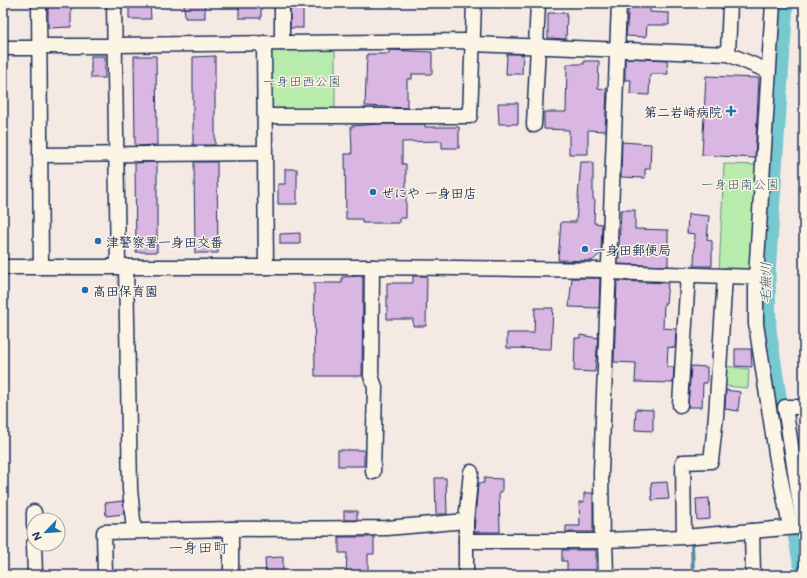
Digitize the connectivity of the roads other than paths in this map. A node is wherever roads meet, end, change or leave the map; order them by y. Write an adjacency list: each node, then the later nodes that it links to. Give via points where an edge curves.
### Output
1 (39, 3): 14 (street)
2 (114, 3): 12 (street)
3 (282, 3): 9 (street)
4 (474, 3): 11 (street)
5 (538, 3): 13 (street)
6 (619, 3): 16 (street)
7 (730, 3): 17 (street)
8 (773, 3): 18 (street)
9 (282, 43): 10 (street); 11 (street, via 464,41)
10 (264, 44): 12 (street); 19 (street)
11 (473, 44): 13 (street); 19 (street, via 470,116)
12 (114, 45): 14 (street); 23 (street)
13 (537, 46): 16 (street); 20 (street)
14 (39, 47): 15 (street); 22 (street)
15 (3, 48)
16 (617, 50): 17 (street); 29 (street)
17 (728, 54): 18 (street)
18 (768, 71): 32 (street)
19 (264, 116): 21 (street)
20 (534, 125)
21 (264, 153): 23 (street); 27 (street)
22 (40, 155): 23 (street); 26 (street)
23 (117, 155): 24 (street)
24 (122, 266): 26 (street); 27 (street); 40 (street, via 130,489)
25 (3, 267): 26 (street)
26 (41, 267)
27 (266, 267): 28 (street)
28 (372, 267): 29 (street); 35 (street, via 371,376 375,388)
29 (609, 271): 30 (street); 44 (street, via 601,485)
30 (688, 274): 31 (street); 33 (street)
31 (725, 276): 32 (street); 42 (street, via 711,461 683,462)
32 (756, 277): 38 (street, via 756,324 777,460)
33 (680, 405)
34 (804, 407): 38 (street, via 785,407)
35 (373, 472)
36 (471, 472): 37 (street)
37 (466, 521): 39 (street, via 388,528); 43 (street)
38 (801, 527): 41 (street)
39 (231, 529): 40 (street); 48 (street)
40 (134, 531): 47 (street, via 104,532)
41 (752, 531): 42 (street); 51 (street)
42 (684, 537): 44 (street)
43 (466, 540): 44 (street); 49 (street)
44 (604, 541): 50 (street)
45 (34, 552): 46 (street)
46 (35, 575)
47 (105, 575)
48 (231, 575)
49 (466, 575)
50 (606, 575)
51 (753, 575)

